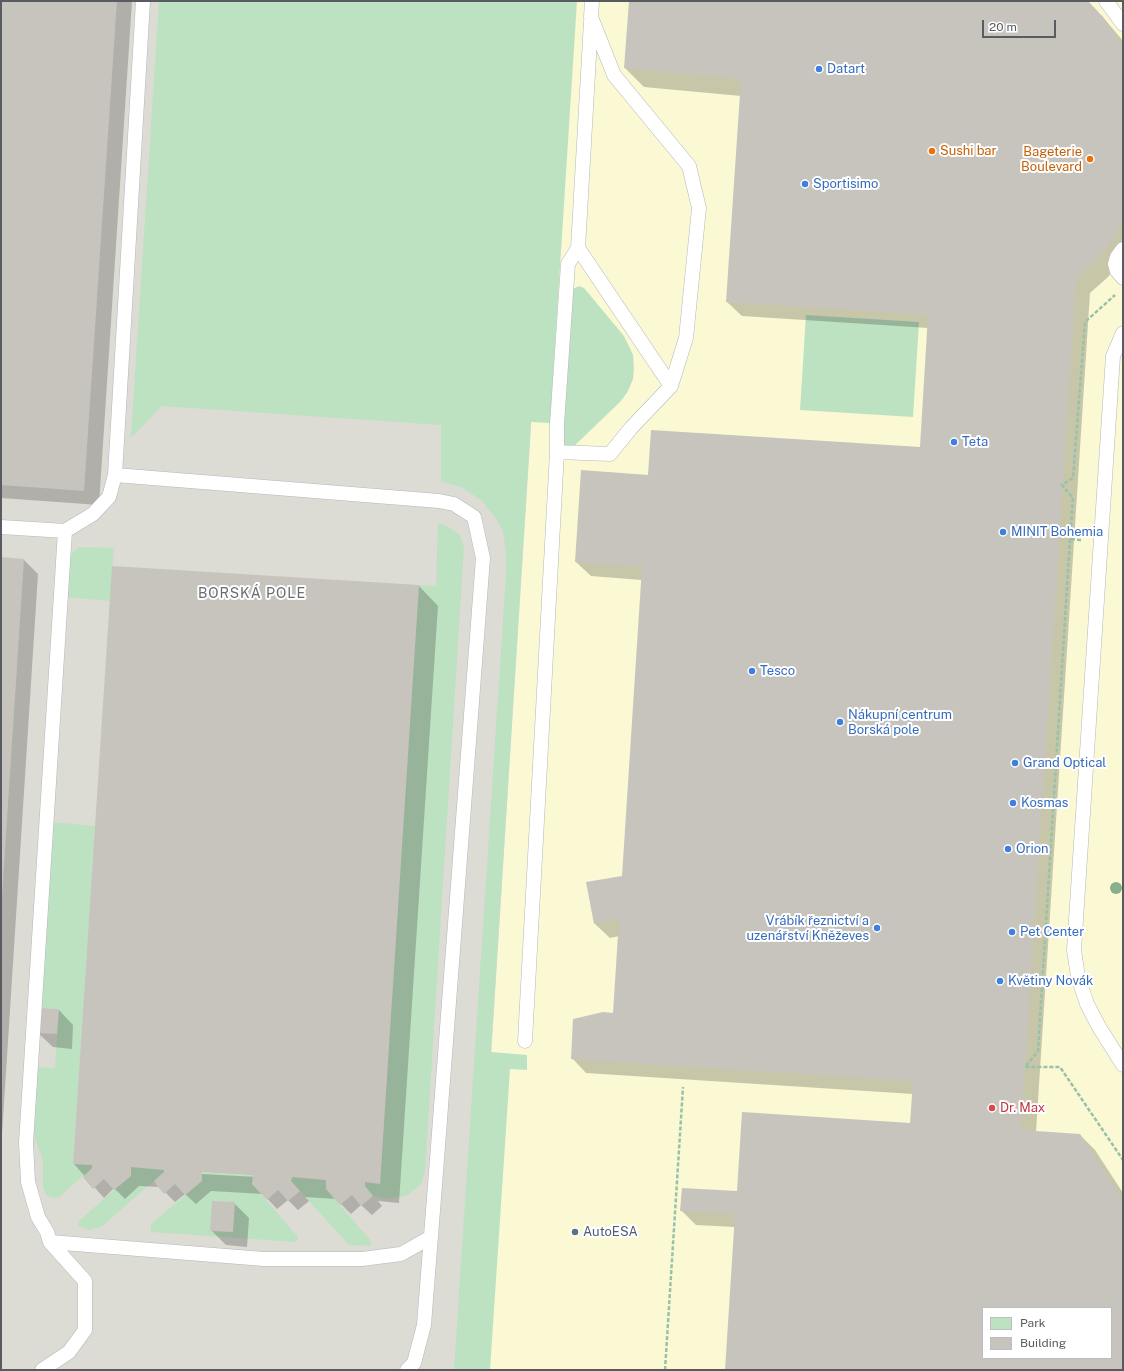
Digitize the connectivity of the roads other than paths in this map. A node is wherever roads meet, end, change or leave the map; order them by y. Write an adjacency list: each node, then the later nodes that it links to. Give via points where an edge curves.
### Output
1 (143, 1): 12 (lane)
2 (592, 1): 4 (lane)
3 (1106, 1): 5 (lane)
4 (591, 17): 6 (lane); 10 (lane, via 614,75 688,166 699,208 686,338)
5 (1123, 24)
6 (578, 248): 10 (lane); 11 (lane, via 568,264)
7 (1123, 249): 8 (lane, via 1117,257 1116,264 1117,271)
8 (1123, 278)
9 (1123, 333): 16 (lane, via 1113,356 1074,950 1086,1004)
10 (671, 386): 11 (lane, via 610,454)
11 (557, 452): 15 (lane)
12 (115, 475): 14 (lane, via 109,497 93,514); 17 (lane, via 439,501 454,504 474,517 483,558)
13 (1, 527): 14 (lane)
14 (65, 531): 18 (lane, via 26,1149 28,1182 38,1217 48,1232)
15 (525, 1041)
16 (1123, 1065)
17 (431, 1237): 18 (lane, via 401,1254 362,1259 264,1259); 20 (lane, via 424,1325 414,1363)
18 (50, 1242): 19 (lane, via 85,1281 85,1330 69,1352)
19 (42, 1370)
20 (407, 1370)

